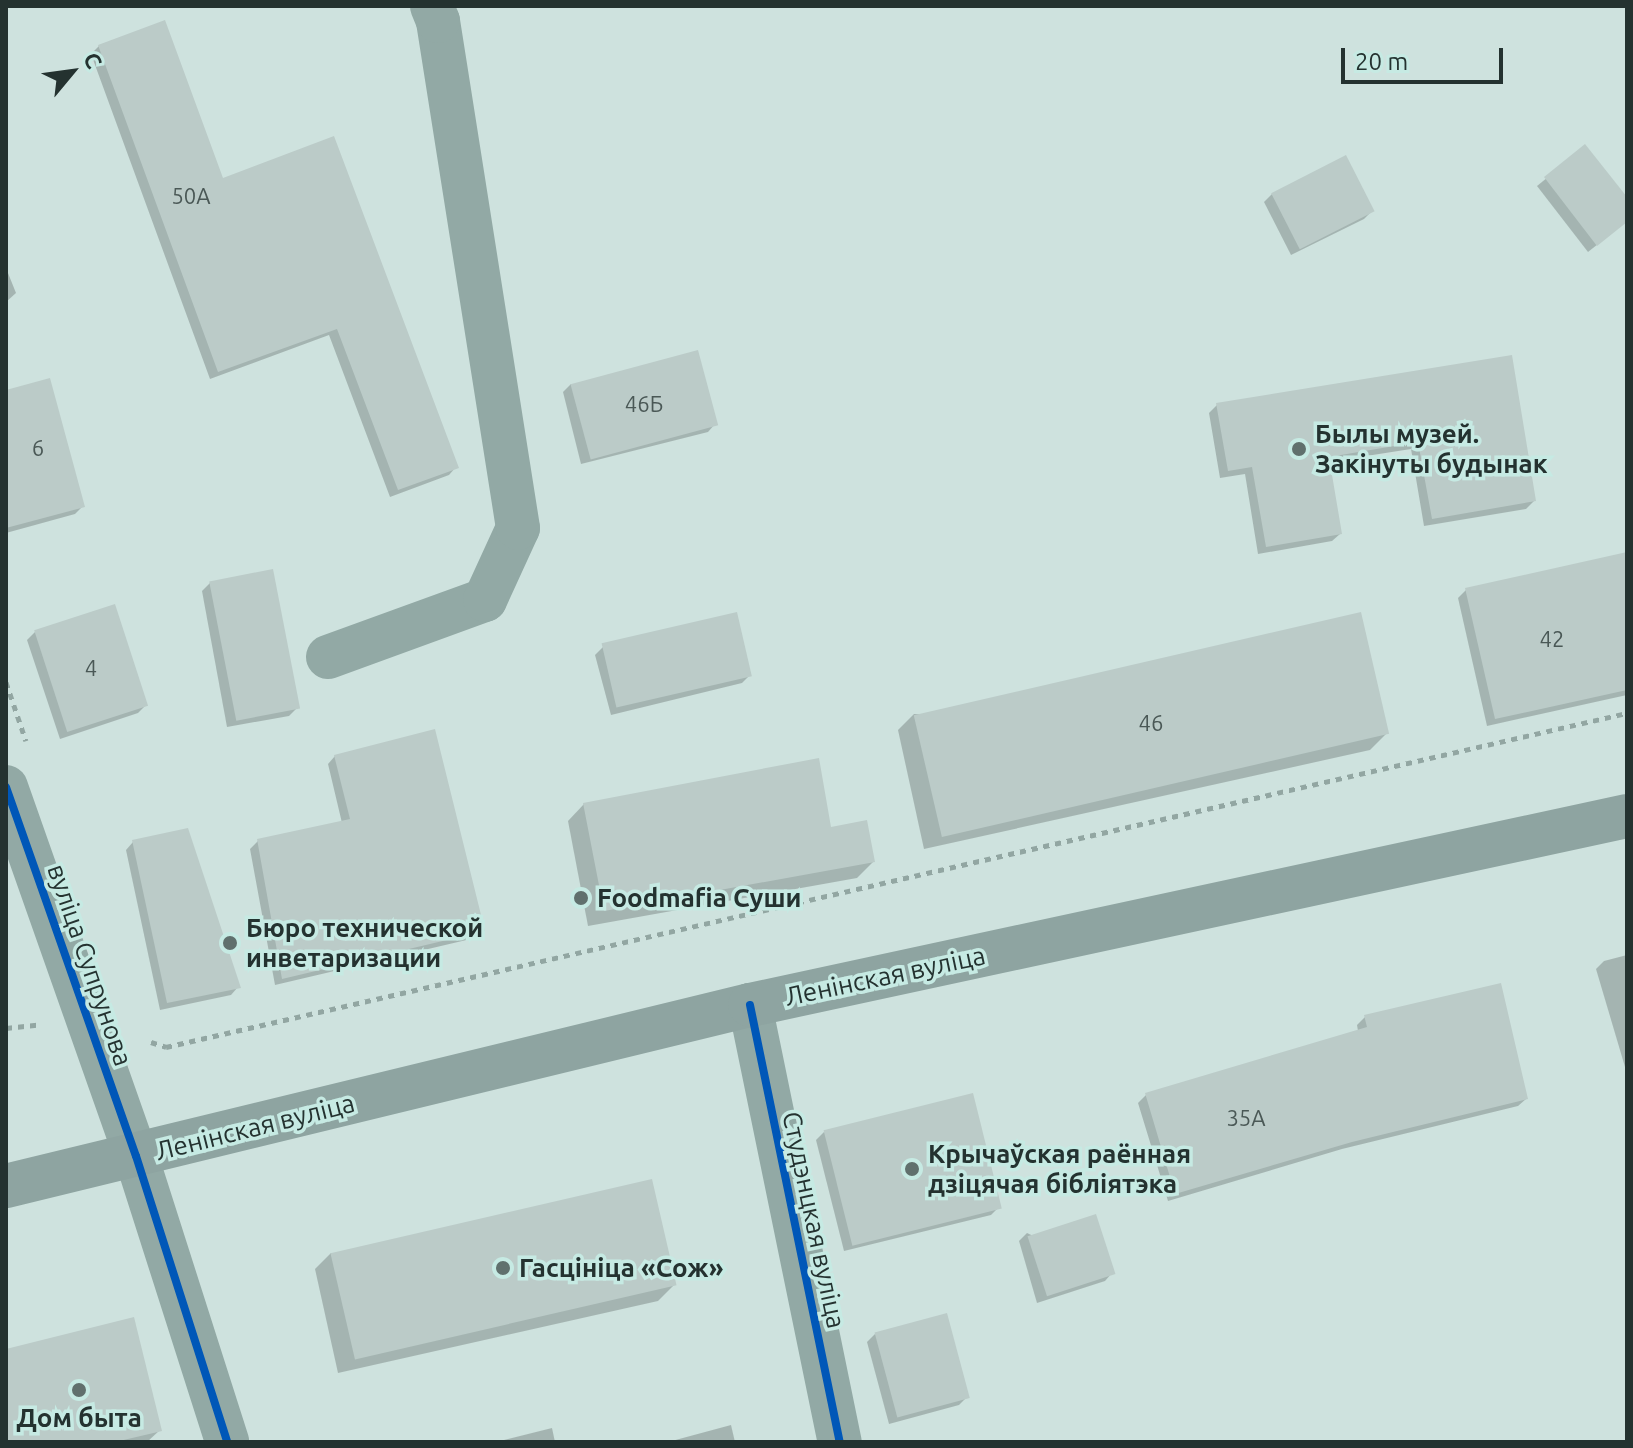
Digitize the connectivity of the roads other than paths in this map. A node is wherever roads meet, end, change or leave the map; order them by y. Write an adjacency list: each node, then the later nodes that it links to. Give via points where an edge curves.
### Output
1 (432, 6): 2 (street, via 518,528 485,600)
2 (328, 657)
3 (6, 787): 6 (street, вуліца Супрунова)
4 (1627, 816): 5 (main road, Ленінская вуліца)
5 (750, 1005): 6 (main road, Ленінская вуліца); 9 (street, Студэнцкая вуліца)
6 (136, 1156): 7 (main road, Ленінская вуліца); 8 (street, вуліца Супрунова)
7 (6, 1186)
8 (227, 1442)
9 (840, 1442)

